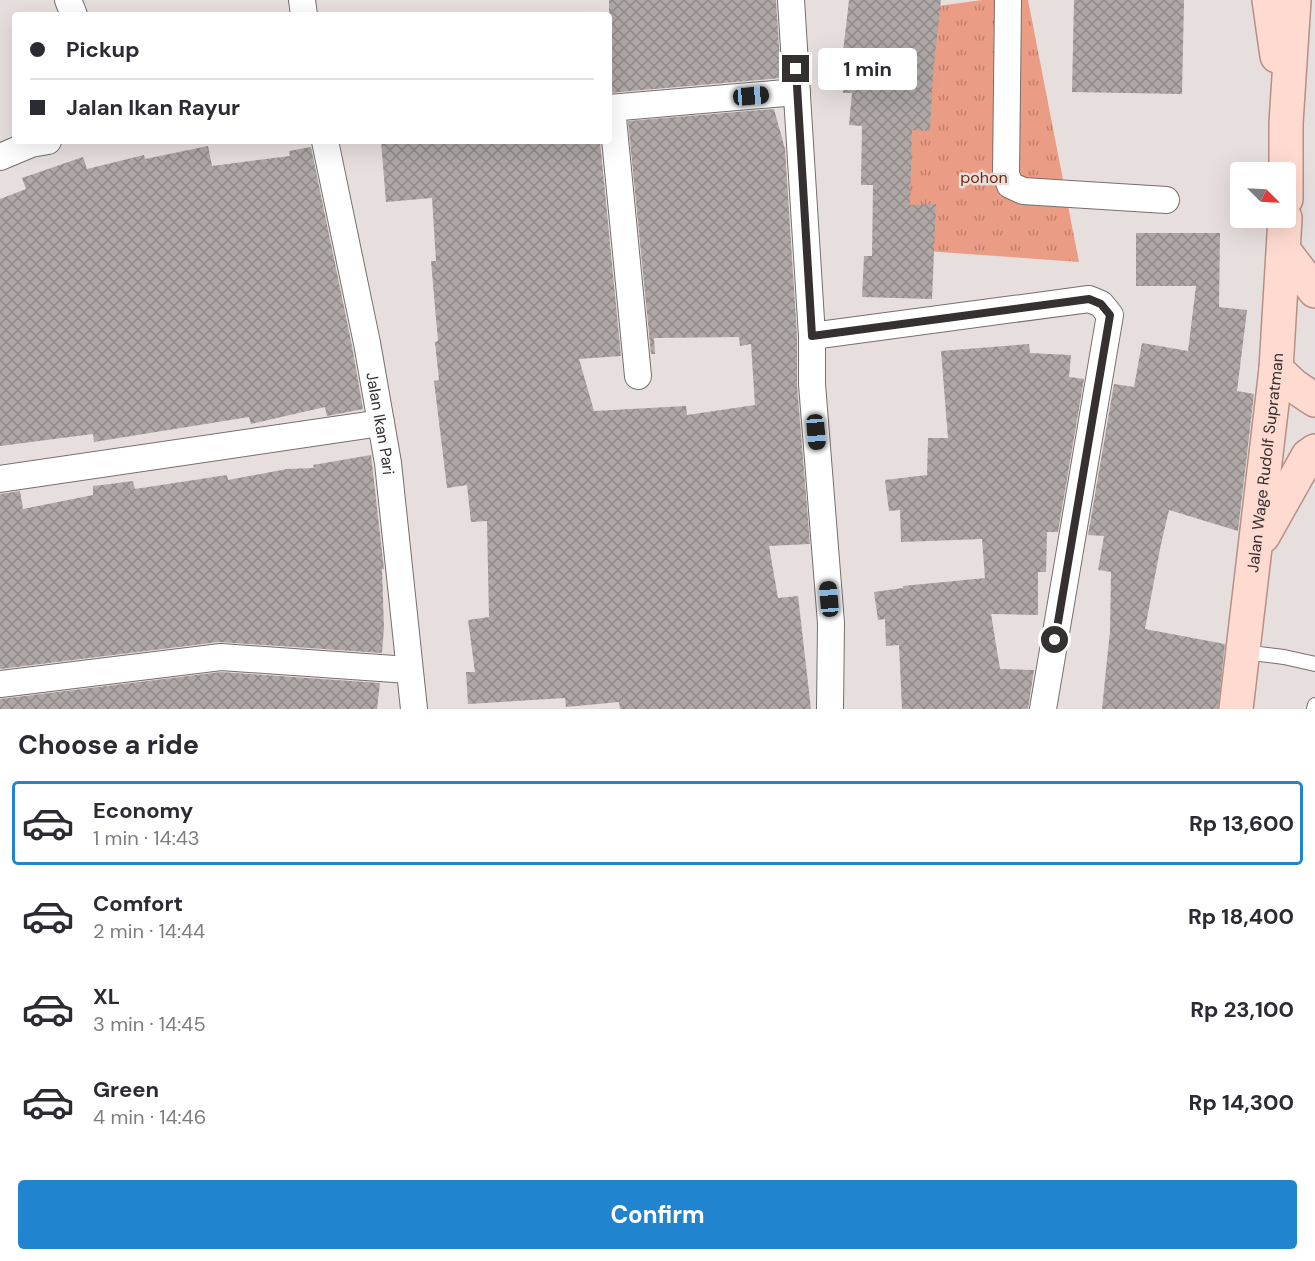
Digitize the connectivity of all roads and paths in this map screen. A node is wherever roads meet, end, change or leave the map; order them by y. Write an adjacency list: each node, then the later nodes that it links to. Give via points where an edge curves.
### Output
1 (791, 0): 5 (street)
2 (1008, 0): 13 (street, via 1006,174 1010,185 1023,191)
3 (1269, 0): 7 (main road)
4 (1294, 0): 7 (main road)
5 (797, 92): 6 (street); 18 (street)
6 (612, 108)
7 (1286, 123): 12 (main road)
8 (612, 127): 20 (street)
9 (31, 144): 11 (street)
10 (327, 144): 22 (street, Jalan Ikan Pari)
11 (0, 157)
12 (1286, 162)
13 (1167, 200)
14 (1285, 228): 15 (main road, Jalan Wage Rudolf Supratman)
15 (1285, 252): 16 (lane); 17 (main road); 19 (main road, Jalan Wage Rudolf Supratman)
16 (1315, 268)
17 (1315, 291)
18 (812, 336): 31 (street, via 831,623); 32 (street, via 1089,299 1101,304 1110,315)
19 (1276, 369): 21 (main road); 25 (main road, Jalan Wage Rudolf Supratman)
20 (638, 376)
21 (1315, 400)
22 (381, 423): 24 (street); 28 (street, Jalan Ikan Pari)
23 (1315, 451): 25 (main road, via 1308,456)
24 (0, 479)
25 (1254, 553): 26 (main road, Jalan Wage Rudolf Supratman)
26 (1243, 652): 27 (lane); 33 (main road, Jalan Wage Rudolf Supratman)
27 (1315, 664)
28 (409, 670): 29 (street, via 221,657); 30 (street, Jalan Ikan Pari)
29 (0, 684)
30 (414, 709)
31 (830, 709)
32 (1043, 709)
33 (1236, 709)

